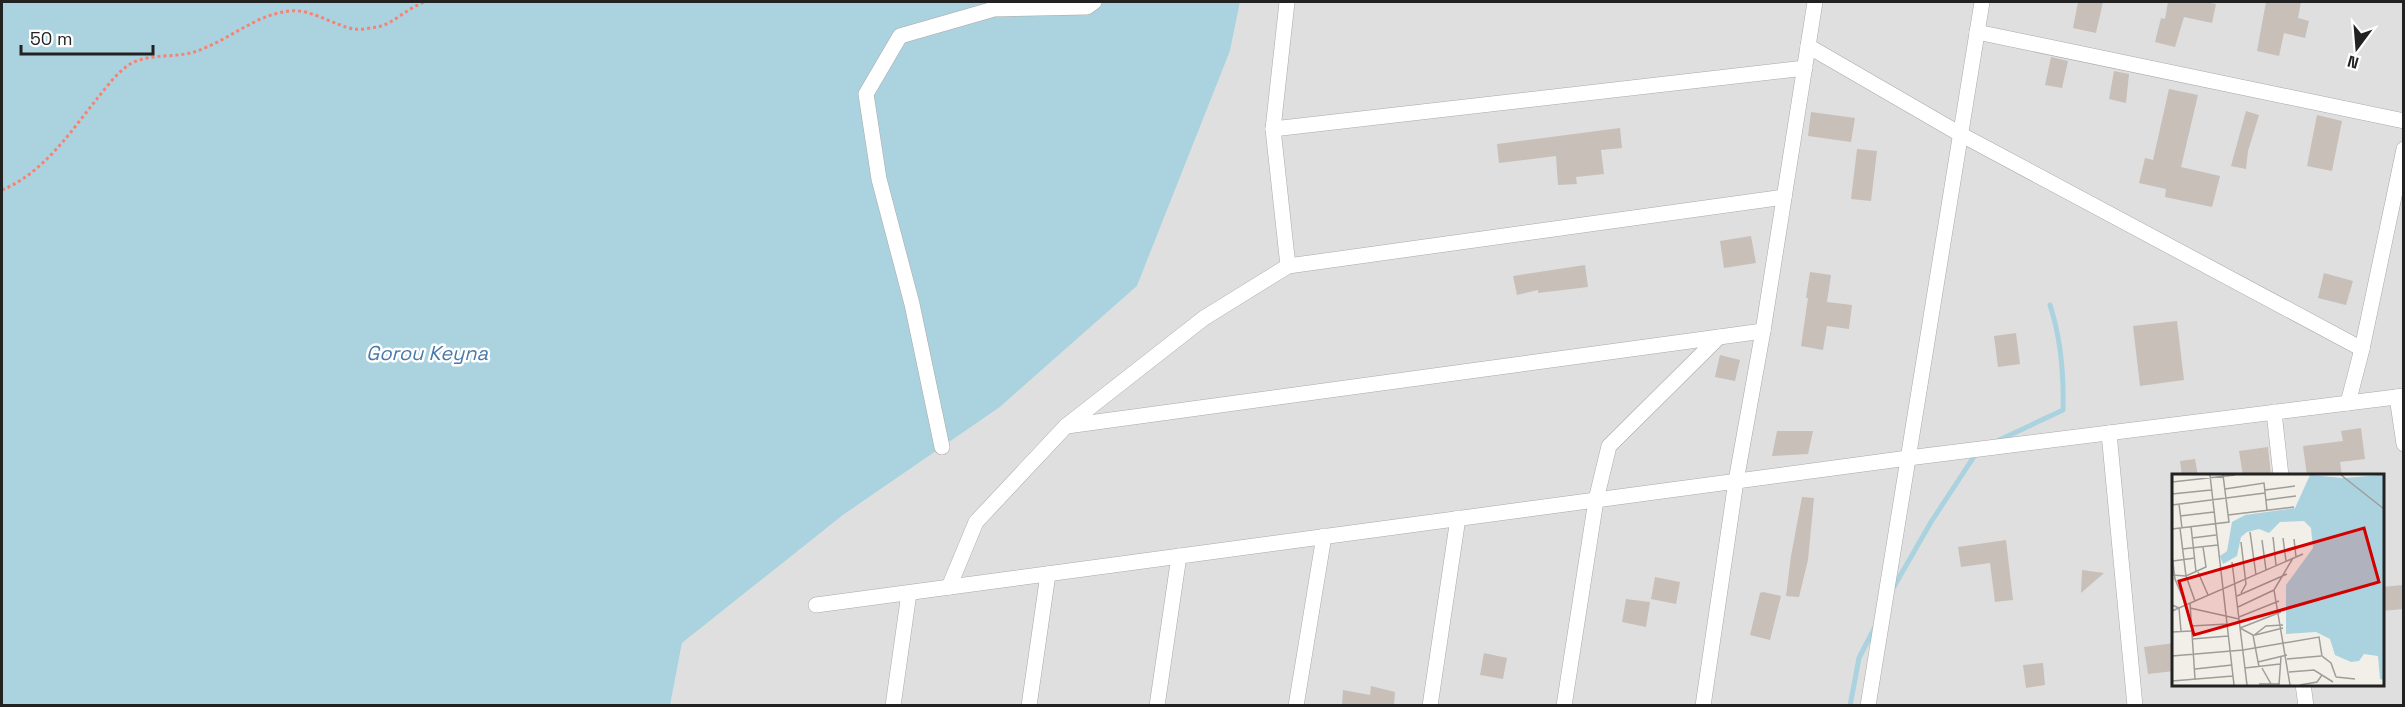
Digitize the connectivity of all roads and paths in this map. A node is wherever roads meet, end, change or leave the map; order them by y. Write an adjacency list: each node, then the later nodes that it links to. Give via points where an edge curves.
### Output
1 (425, 2): 13 (path, via 380,27 354,29 327,18 290,11 257,20 195,52 159,56 128,66 52,155)
2 (1094, 2): 25 (street, via 1087,7 994,9 900,36 866,94 879,179 912,304)
3 (1287, 2): 10 (street)
4 (1815, 2): 7 (street)
5 (1982, 2): 6 (street)
6 (1977, 32): 9 (street); 11 (street)
7 (1808, 46): 8 (street); 11 (street)
8 (1805, 68): 10 (street); 14 (street)
9 (2403, 121)
10 (1273, 129): 15 (street)
11 (1960, 134): 18 (street); 26 (street)
12 (2403, 149): 18 (street)
13 (2, 190)
14 (1784, 197): 15 (street); 16 (street)
15 (1288, 266): 22 (street, via 1204,318)
16 (1763, 331): 17 (street); 28 (street)
17 (1719, 337): 22 (street); 29 (street, via 1609,446)
18 (2362, 349): 20 (street)
19 (2400, 396): 20 (street); 24 (street)
20 (2348, 403): 21 (street)
21 (2274, 412): 23 (street); 27 (street)
22 (1066, 426): 34 (street, via 976,522)
23 (2109, 433): 26 (street); 46 (street)
24 (2403, 444)
25 (942, 447)
26 (1908, 458): 28 (street); 45 (street)
27 (2281, 474)
28 (1736, 481): 29 (street); 44 (street)
29 (1596, 500): 30 (street); 43 (street)
30 (1458, 518): 31 (street); 42 (street)
31 (1324, 536): 32 (street); 41 (street)
32 (1179, 556): 33 (street); 40 (street)
33 (1048, 574): 34 (street); 39 (street)
34 (949, 587): 35 (street)
35 (909, 593): 36 (street); 38 (street)
36 (816, 605)
37 (2304, 686): 47 (street)
38 (893, 705)
39 (1029, 705)
40 (1157, 705)
41 (1296, 705)
42 (1430, 705)
43 (1564, 705)
44 (1703, 705)
45 (1868, 705)
46 (2135, 705)
47 (2306, 705)

